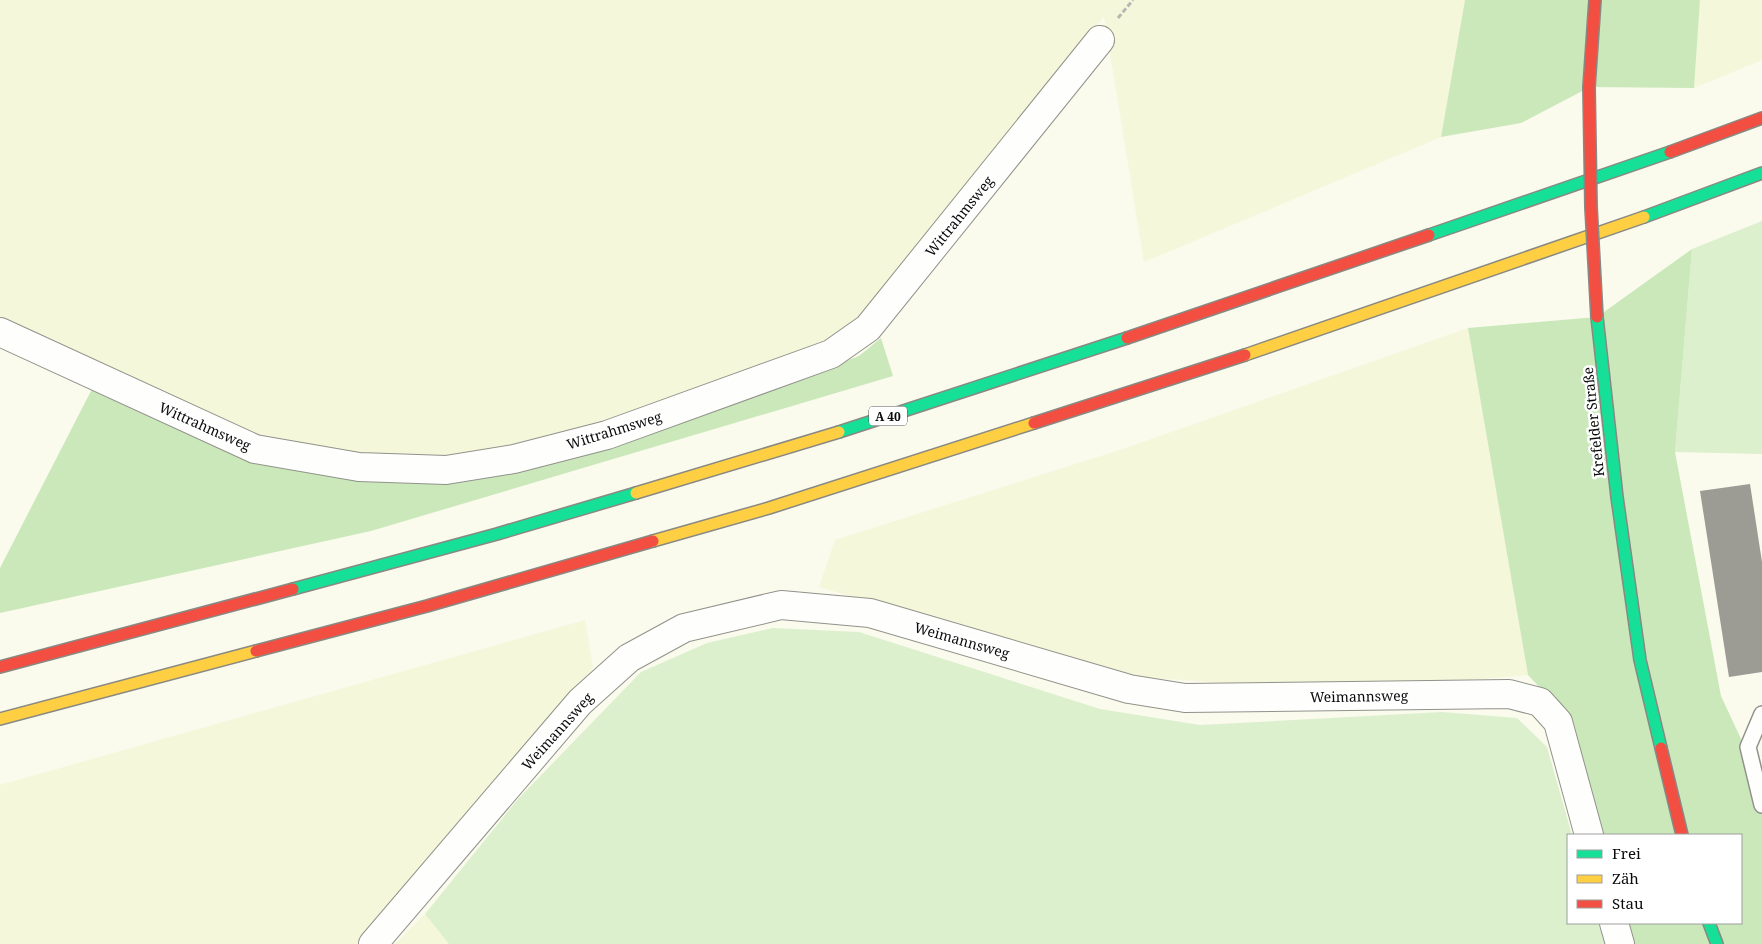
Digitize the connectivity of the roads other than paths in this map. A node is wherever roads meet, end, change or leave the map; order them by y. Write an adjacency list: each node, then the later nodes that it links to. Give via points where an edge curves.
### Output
1 (1595, 0): 11 (main road, Krefelder Straße, bridge, via 1590,87 1591,207 1597,317 1617,498 1640,660)
2 (1100, 40): 5 (street, Wittrahmsweg, via 868,328 831,354 607,435 514,459 446,470 359,467 254,449)
3 (1762, 118): 6 (main road, A 40, via 1194,316 846,430 497,534)
4 (1762, 172): 8 (main road, via 1642,218 1207,368 769,508 427,606)
5 (0, 332)
6 (0, 668)
7 (1762, 714): 9 (lane, via 1748,747)
8 (0, 719)
9 (1762, 805)
10 (1589, 834): 14 (street, Weimannsweg, via 1558,722 1540,702 1509,694 1185,698 1129,689 870,613 781,605 684,628 629,658 580,702)
11 (1682, 834)
12 (1614, 924): 15 (street)
13 (1709, 924): 16 (main road)
14 (373, 944)
15 (1620, 944)
16 (1717, 944)

